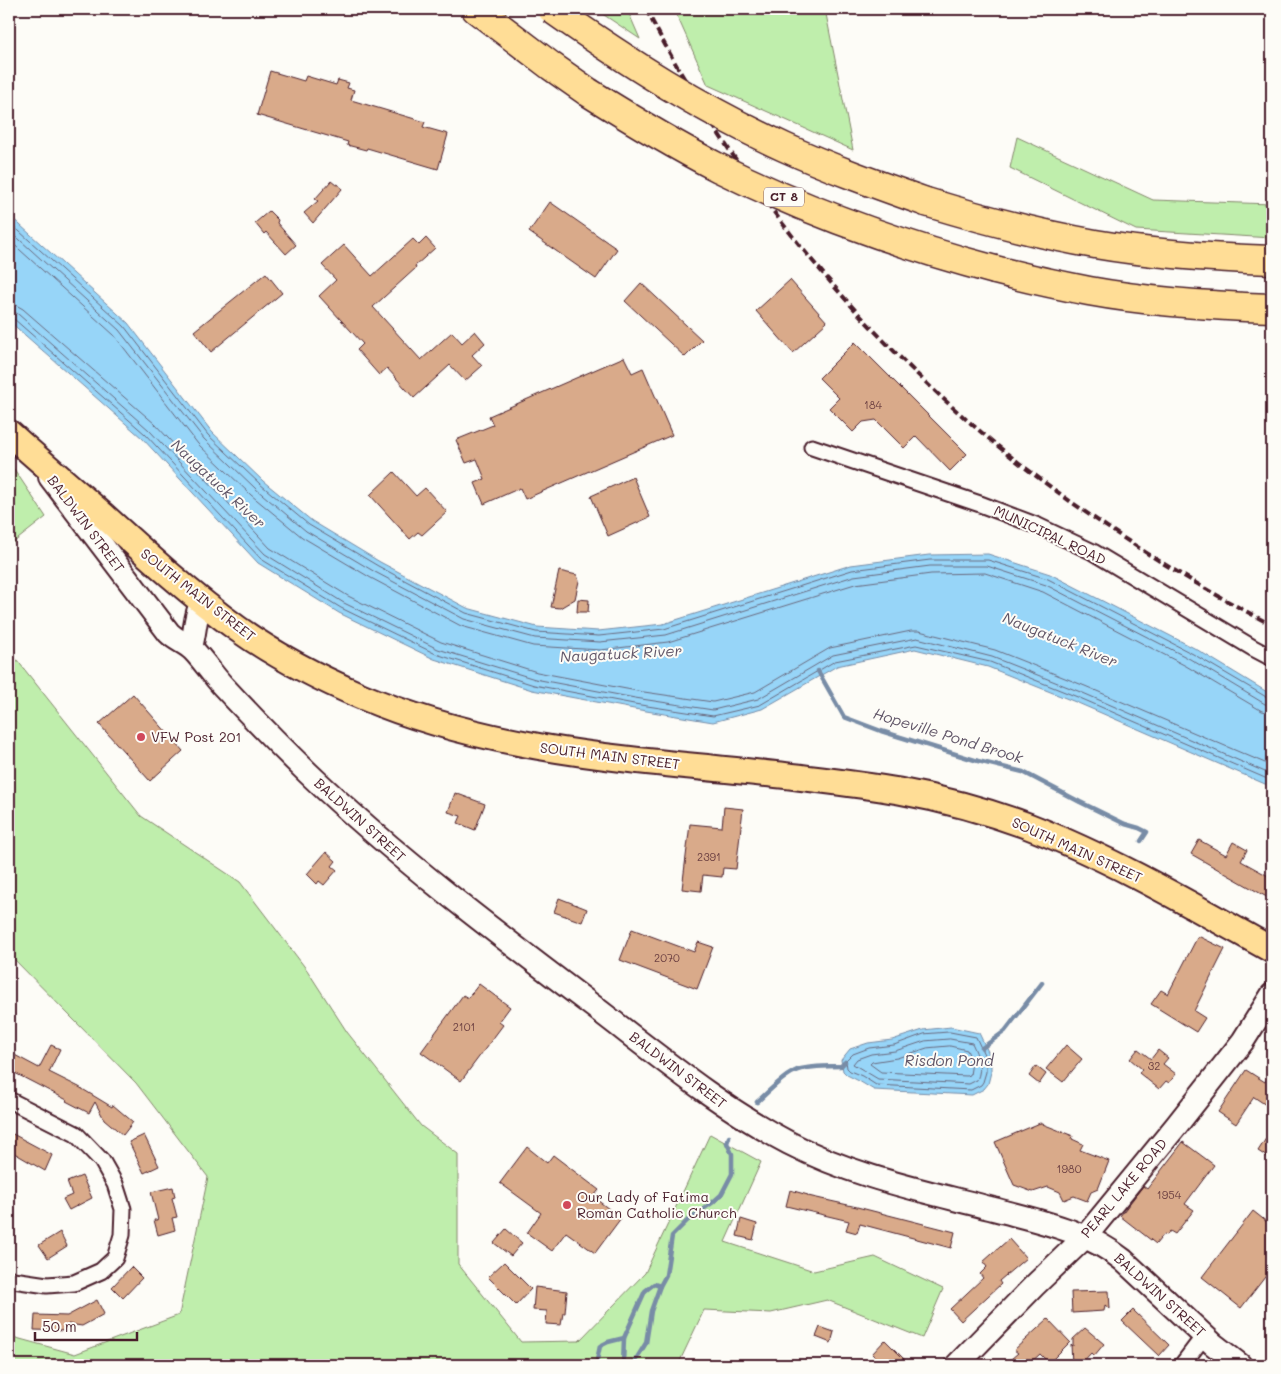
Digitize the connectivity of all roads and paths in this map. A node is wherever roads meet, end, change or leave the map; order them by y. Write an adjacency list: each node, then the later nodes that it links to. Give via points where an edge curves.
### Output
1 (476, 9): 4 (highway, CT 8, bridge, via 588,92 675,144 764,189 849,223 949,258 1090,291 1213,305)
2 (552, 9): 3 (highway, bridge, via 698,103 784,147 877,185 1008,225 1097,244 1192,256)
3 (1272, 260)
4 (1272, 308)
5 (9, 433): 7 (main road, SOUTH MAIN STREET)
6 (812, 447): 10 (street, MUNICIPAL ROAD, via 1046,530 1093,552)
7 (44, 464): 8 (main road, SOUTH MAIN STREET); 9 (main road, BALDWIN STREET, via 53,482 169,633)
8 (202, 601): 9 (main road, via 195,617); 11 (main road, SOUTH MAIN STREET, via 252,638 302,668 412,715 491,737 560,751 862,785 980,810 1028,826 1104,860)
9 (191, 648): 14 (main road, BALDWIN STREET, via 289,754 386,845 506,941 732,1110 792,1145 852,1171)
10 (1272, 658)
11 (1272, 950)
12 (1272, 995): 14 (main road, PEARL LAKE ROAD, via 1243,1041)
13 (9, 1100): 15 (street, via 76,1134 102,1162 115,1184 123,1209 122,1235 115,1258 101,1271 74,1283 47,1285)
14 (1085, 1236): 16 (main road, BALDWIN STREET, via 1123,1260); 17 (main road, PEARL LAKE ROAD)
15 (9, 1278)
16 (1204, 1336): 18 (street); 19 (main road, BALDWIN STREET)
17 (957, 1365)
18 (1182, 1365)
19 (1240, 1365)

